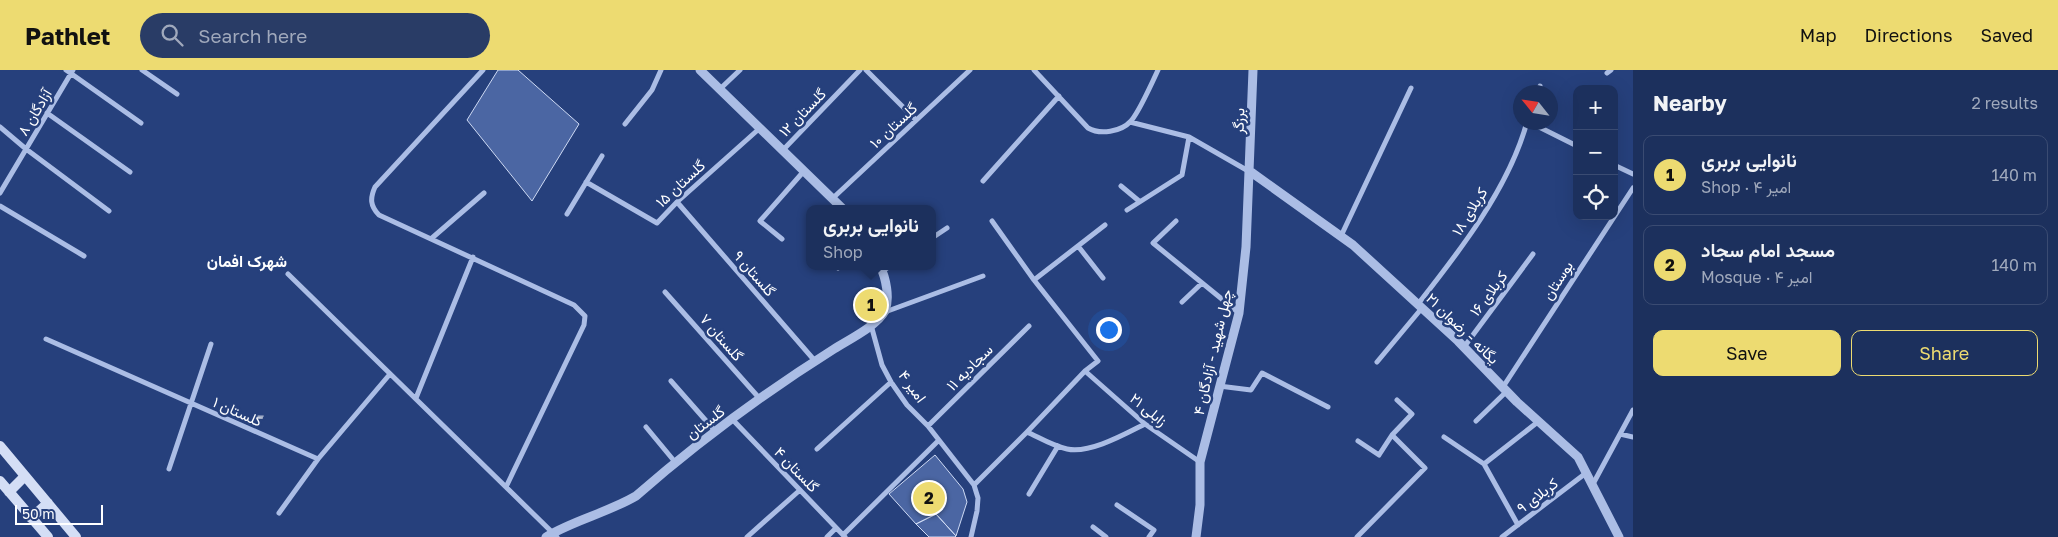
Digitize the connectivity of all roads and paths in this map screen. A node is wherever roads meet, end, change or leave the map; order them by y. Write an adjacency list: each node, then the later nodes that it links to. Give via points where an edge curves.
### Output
1 (66, 70): 13 (street)
2 (142, 70): 16 (street)
3 (483, 70): 57 (street, via 375,187 372,195 372,204 379,215)
4 (661, 70): 22 (street, via 652,90)
5 (700, 70): 15 (street)
6 (740, 70): 15 (street)
7 (860, 70): 30 (street, گلستان ۱۲)
8 (866, 70): 19 (street)
9 (970, 70): 19 (street, گلستان ۱۰)
10 (1158, 70): 20 (street)
11 (1253, 70): 35 (street, برزگر)
12 (1036, 71): 17 (street)
13 (72, 72): 18 (street, آزادگان ۸); 21 (street)
14 (1411, 88): 56 (street)
15 (720, 89): 24 (street)
16 (177, 94)
17 (1059, 96): 20 (street, via 1096,133 1111,132); 37 (street)
18 (48, 113): 29 (street, آزادگان ۸); 34 (street)
19 (916, 120): 43 (street, گلستان ۱۰)
20 (1130, 122): 27 (street)
21 (141, 123)
22 (625, 124)
23 (0, 127): 29 (street)
24 (760, 128): 30 (street); 45 (street, گلستان ۱۵)
25 (1525, 130): 71 (street, کربلای ۱۸, via 1487,208)
26 (1544, 130): 28 (street)
27 (1189, 137): 35 (street); 44 (street, via 1182,175)
28 (1573, 144)
29 (26, 149): 41 (street, آزادگان ۸); 49 (street)
30 (783, 150): 33 (street)
31 (602, 156): 38 (street)
32 (1618, 167): 36 (street)
33 (804, 170): 43 (street); 58 (street, via 760,221)
34 (130, 172)
35 (1251, 172): 56 (street, یگانه - رضوان ۲۱); 73 (street, چهل شهید - آزادگان ۴)
36 (1633, 174)
37 (983, 181)
38 (586, 182): 45 (street, گلستان ۱۵, via 657,223); 50 (street)
39 (1121, 186): 44 (street)
40 (1633, 188): 86 (street, بوستان)
41 (0, 193)
42 (484, 193): 57 (street)
43 (833, 198): 46 (street)
44 (1139, 201): 48 (street)
45 (677, 202): 79 (street, گلستان ۹)
46 (839, 205)
47 (0, 206): 61 (street)
48 (1127, 210)
49 (109, 211)
50 (567, 214)
51 (992, 221): 67 (street)
52 (1176, 221): 68 (street, via 1153,243)
53 (1105, 225): 59 (street)
54 (947, 228): 55 (street)
55 (936, 235)
56 (1341, 236): 71 (street, یگانه - رضوان ۲۱)
57 (432, 238): 62 (street)
58 (782, 238)
59 (1078, 246): 66 (street); 67 (street)
60 (1533, 254): 78 (street, کربلای ۱۶)
61 (84, 256)
62 (473, 257): 87 (street); 120 (street, via 574,305 585,316 584,325)
63 (884, 270): 72 (street, via 887,293)
64 (288, 274): 82 (street)
65 (983, 276): 72 (street)
66 (1103, 278)
67 (1034, 280): 81 (street, via 1098,361)
68 (1202, 283): 70 (street); 73 (street)
69 (665, 292): 88 (street, گلستان ۷)
70 (1182, 302)
71 (1420, 306): 78 (street, یگانه - رضوان ۲۱); 80 (street, کربلای ۱۸)
72 (884, 312): 74 (street)
73 (1239, 313): 85 (street, چهل شهید - آزادگان ۴)
74 (871, 326): 79 (street, گلستان); 84 (street, امیر ۴, via 882,365)
75 (1029, 326): 97 (street, سجادیه ۱۱)
76 (46, 339): 90 (street, گلستان ۱)
77 (211, 344): 90 (street)
78 (1464, 347): 86 (street, یگانه - رضوان ۲۱)
79 (815, 361): 88 (street, گلستان)
80 (1377, 362)
81 (1086, 371): 96 (street, زابلی ۲۱); 100 (street)
82 (390, 374): 87 (street); 110 (street)
83 (671, 381): 99 (street)
84 (891, 382): 97 (street, امیر ۴, via 907,405); 109 (street)
85 (1219, 386): 91 (street, via 1251,390 1262,373); 112 (street, چهل شهید - آزادگان ۴)
86 (1505, 389): 94 (street, بوستان); 95 (street, یگانه - رضوان ۲۱)
87 (416, 398): 120 (street)
88 (760, 400): 93 (street, گلستان)
89 (1397, 400): 102 (street, via 1412,414)
90 (191, 404): 110 (street, گلستان ۱); 114 (street)
91 (1328, 407)
92 (1633, 410): 101 (street)
93 (732, 419): 99 (street, گلستان); 121 (street, گلستان ۴)
94 (1476, 421)
95 (1539, 421): 113 (street); 115 (street, یگانه - رضوان ۲۱, via 1578,457)
96 (1145, 424): 108 (street, via 1086,449 1069,450); 112 (street, زابلی ۲۱)
97 (928, 426): 105 (street, امیر ۴)
98 (646, 428): 111 (street)
99 (715, 430): 111 (street, گلستان)
100 (1027, 432): 108 (street); 118 (street)
101 (1620, 434): 104 (street); 119 (street)
102 (1392, 435): 106 (street, via 1379,455); 141 (street, via 1425,468)
103 (1444, 437): 113 (street)
104 (1633, 437)
105 (938, 441): 118 (street, امیر ۴); 132 (street)
106 (1358, 441)
107 (0, 446): 116 (main road)
108 (1058, 446): 123 (street)
109 (817, 449)
110 (318, 460): 126 (street)
111 (675, 462): 131 (street, گلستان, via 636,496)
112 (1200, 462): 140 (street, چهل شهید - آزادگان ۴)
113 (1484, 464): 128 (street)
114 (170, 469)
115 (1586, 474): 119 (street, یگانه - رضوان ۲۱); 128 (street, کربلای ۹)
116 (25, 476): 122 (main road); 124 (main road)
117 (0, 480): 122 (main road)
118 (974, 485): 137 (street, via 978,498)
119 (1592, 485): 143 (street, یگانه - رضوان ۲۱)
120 (506, 486): 131 (street)
121 (800, 490): 130 (street, گلستان ۴); 135 (street)
122 (9, 492): 127 (main road)
123 (1029, 494)
124 (48, 503): 127 (main road); 134 (main road)
125 (1117, 505): 139 (street, via 1154,530)
126 (279, 513)
127 (31, 518): 133 (main road)
128 (1518, 525): 142 (street, کربلای ۹)
129 (1093, 526): 138 (street)
130 (836, 528): 132 (street, گلستان ۴); 136 (street)
131 (552, 536)
132 (844, 536)
133 (48, 537)
134 (76, 537)
135 (747, 537)
136 (827, 537)
137 (971, 537)
138 (1106, 537)
139 (1149, 537)
140 (1196, 537)
141 (1357, 537)
142 (1502, 537)
143 (1619, 537)

